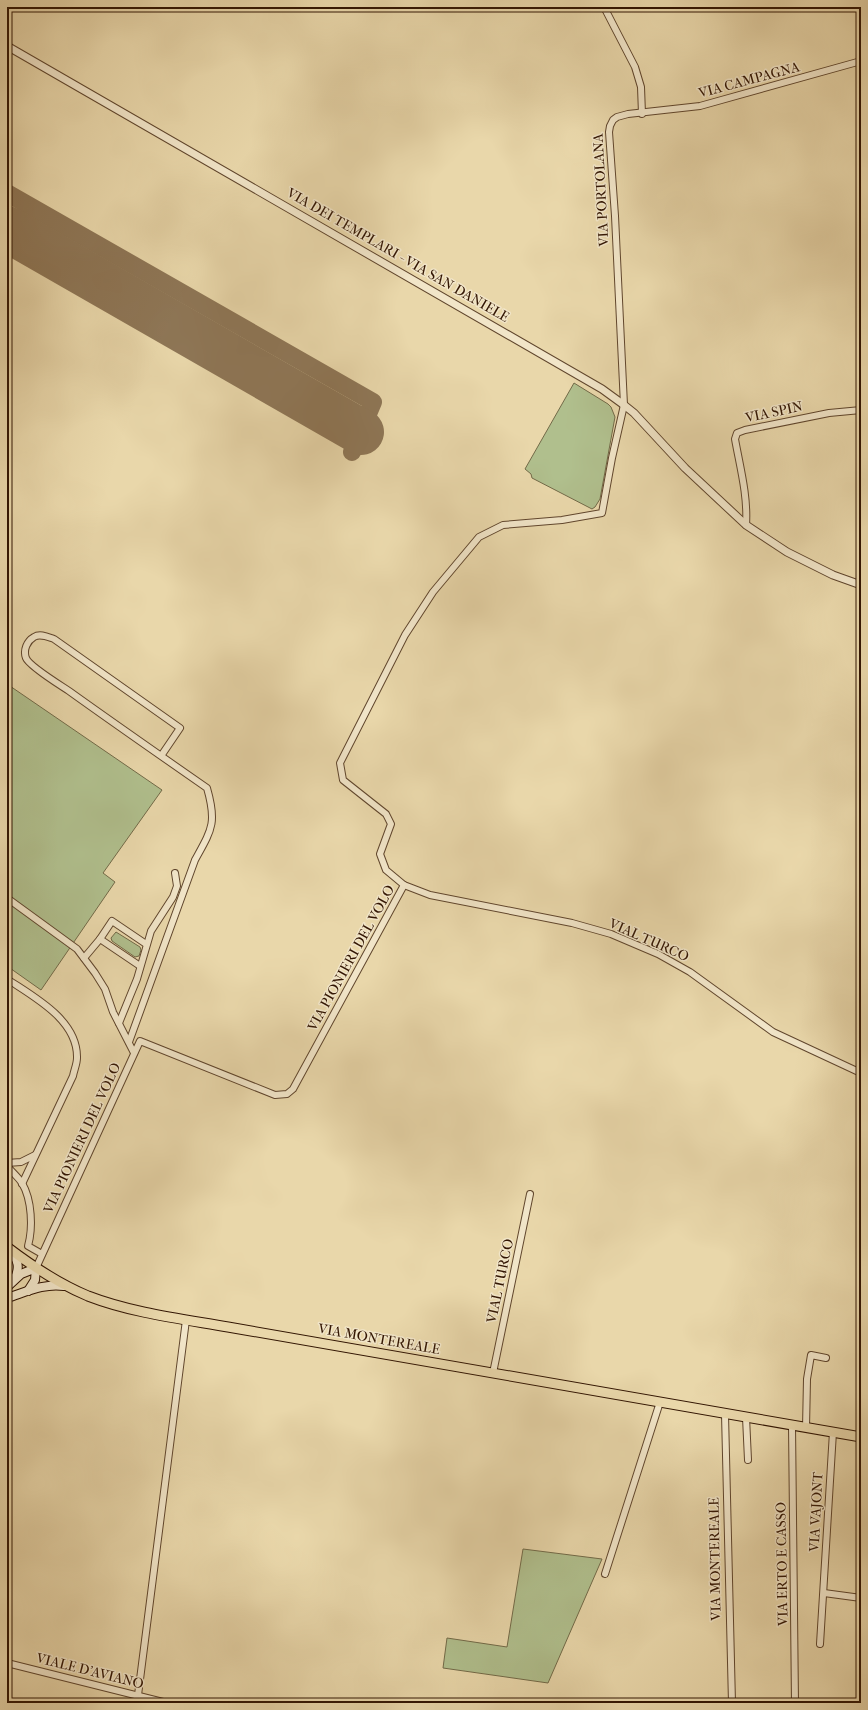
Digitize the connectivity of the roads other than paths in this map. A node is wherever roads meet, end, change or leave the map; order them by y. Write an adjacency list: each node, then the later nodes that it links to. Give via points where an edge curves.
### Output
1 (604, 7): 4 (street, via 635,67 641,87)
2 (7, 46): 5 (street, VIA DEI TEMPLARI - VIA SAN DANIELE, via 552,359)
3 (861, 61): 4 (street, VIA CAMPAGNA, via 700,106)
4 (642, 114): 5 (street, VIA PORTOLANA, via 617,117 609,132)
5 (624, 405): 7 (street, VIA DEI TEMPLARI - VIA SAN DANIELE, via 685,468); 11 (street, VIA PIONIERI DEL VOLO, via 602,513 562,520 503,525 479,537 433,592 405,635 340,763 343,780 386,814 391,824 380,854 386,870)
6 (861, 410): 7 (street, VIA SPIN, via 822,414 737,433 735,439 747,510)
7 (746, 525): 8 (street, VIA DEI TEMPLARI - VIA SAN DANIELE, via 787,552 833,575)
8 (861, 585)
9 (161, 756): 9 (street, via 30,663 26,657 29,640 36,636 54,639 180,728); 19 (street, via 207,788 213,817 210,833 195,860)
10 (176, 873): 14 (street, via 177,886 173,897 151,931)
11 (404, 885): 20 (street, VIA PIONIERI DEL VOLO, via 293,1089 287,1094 275,1094 140,1041); 21 (street, VIAL TURCO, via 430,895 572,923 611,934 658,954 690,972 773,1032)
12 (7, 898): 15 (street, via 64,938)
13 (100, 939): 14 (street, via 112,921); 15 (street); 16 (street)
14 (146, 944): 16 (street)
15 (84, 958): 18 (street, via 105,989)
16 (140, 966): 18 (street)
17 (7, 978): 22 (street, via 52,1011 68,1028 75,1042 77,1058 73,1076)
18 (119, 1023): 19 (street)
19 (128, 1042): 20 (street)
20 (134, 1053): 28 (street, VIA PIONIERI DEL VOLO)
21 (861, 1073)
22 (36, 1154): 23 (street, via 21,1162); 25 (street)
23 (7, 1163)
24 (7, 1166): 25 (street)
25 (22, 1184): 28 (street, via 32,1217 28,1246)
26 (530, 1194): 37 (street, VIAL TURCO)
27 (9, 1249): 29 (main road, VIA MONTEREALE); 30 (main road, via 18,1263 18,1272)
28 (42, 1254): 29 (street, VIA PIONIERI DEL VOLO)
29 (36, 1268): 30 (main road, via 28,1270); 31 (main road, VIA MONTEREALE); 33 (main road, via 35,1280)
30 (14, 1280): 32 (main road)
31 (66, 1286): 33 (main road, via 53,1284); 35 (main road, VIA MONTEREALE, via 111,1304)
32 (7, 1287)
33 (28, 1291): 34 (main road)
34 (7, 1298)
35 (186, 1320): 37 (main road, VIA MONTEREALE); 51 (street)
36 (826, 1358): 42 (street, via 811,1355 807,1379)
37 (493, 1374): 38 (main road, VIA MONTEREALE)
38 (660, 1402): 39 (main road, VIA MONTEREALE); 46 (street)
39 (725, 1414): 40 (main road, VIA MONTEREALE); 53 (street, VIA MONTEREALE)
40 (746, 1417): 41 (main road, VIA MONTEREALE); 45 (street)
41 (792, 1425): 42 (main road, VIA MONTEREALE); 54 (street, VIA ERTO E CASSO)
42 (806, 1428): 43 (main road, VIA MONTEREALE)
43 (833, 1432): 44 (main road, VIA MONTEREALE); 47 (street, VIA VAJONT)
44 (861, 1437)
45 (748, 1460)
46 (605, 1574)
47 (824, 1593): 48 (street); 49 (street, VIA VAJONT)
48 (861, 1598)
49 (820, 1644)
50 (7, 1663): 51 (street, VIALE D'AVIANO)
51 (138, 1695): 52 (street, VIALE D'AVIANO)
52 (167, 1703)
53 (732, 1703)
54 (796, 1703)

